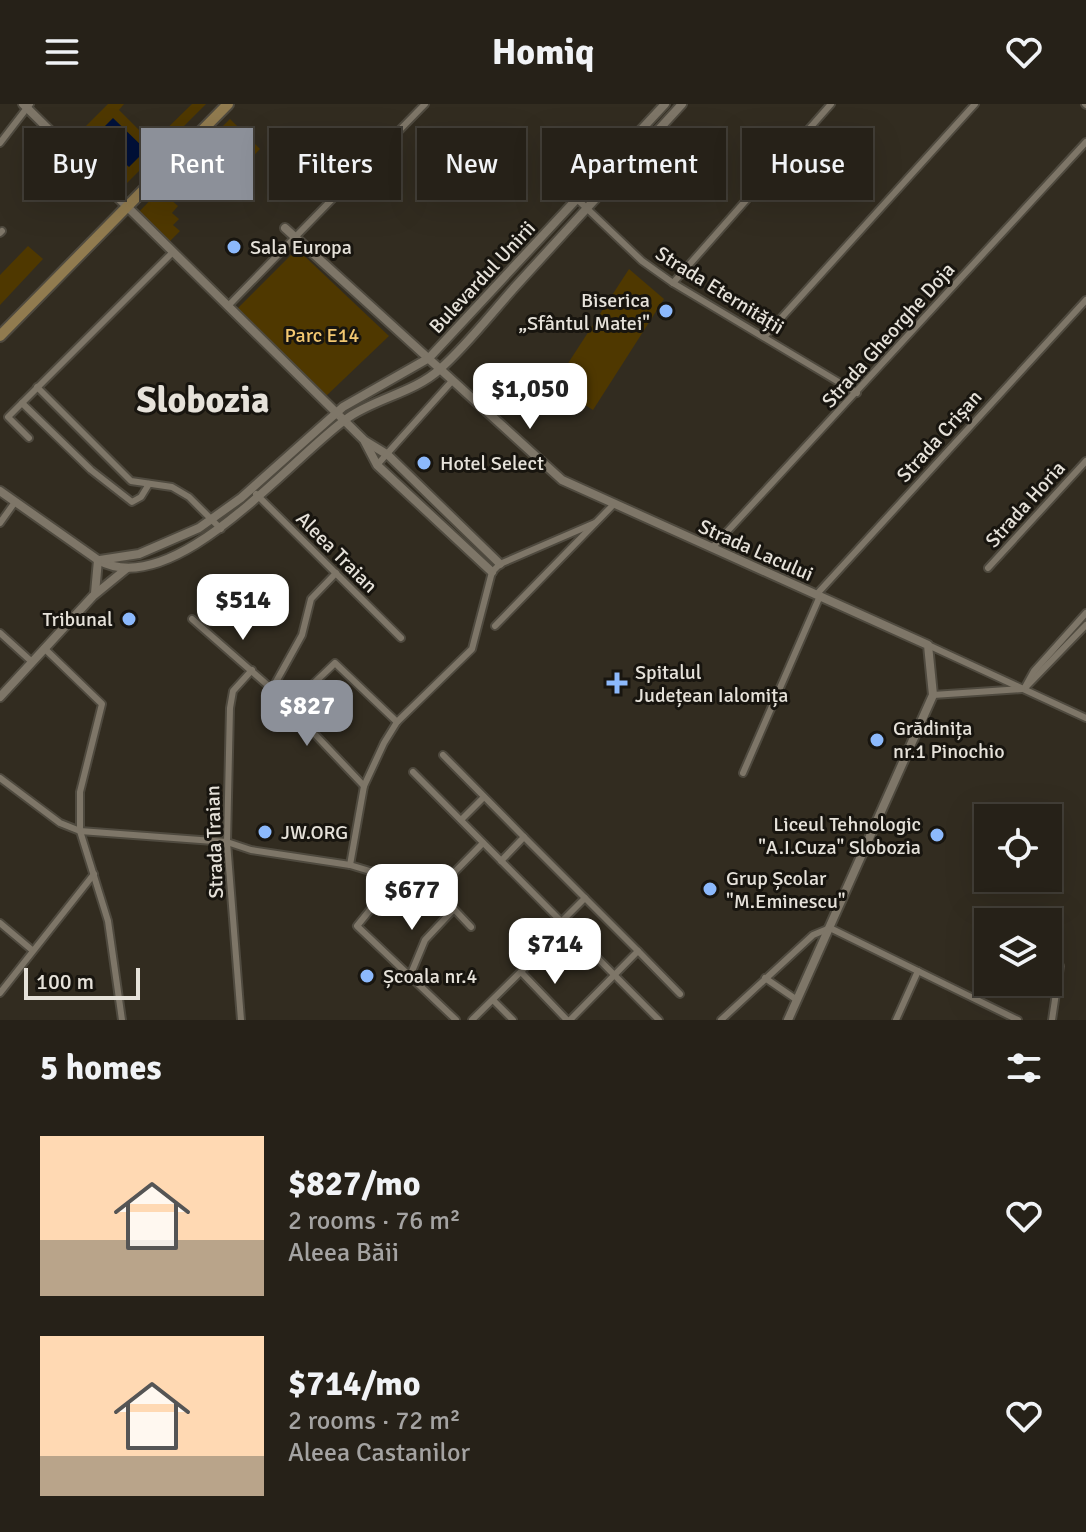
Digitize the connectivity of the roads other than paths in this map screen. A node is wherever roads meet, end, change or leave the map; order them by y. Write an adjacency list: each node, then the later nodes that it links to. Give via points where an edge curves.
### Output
1 (228, 104): 13 (main road)
2 (425, 104): 16 (street)
3 (665, 104): 8 (street, Bulevardul Unirii)
4 (682, 104): 14 (street, Bulevardul Unirii)
5 (831, 104): 18 (street)
6 (975, 104): 22 (street)
7 (27, 105): 10 (street); 13 (street)
8 (643, 128)
9 (1086, 142): 27 (street, Strada Gheorghe Doja)
10 (0, 143)
11 (576, 200): 23 (street, Bulevardul Unirii)
12 (578, 200): 14 (street, Strada Eternității)
13 (126, 206): 17 (street); 21 (main road)
14 (587, 208): 18 (street, Strada Eternității); 24 (street, Bulevardul Unirii)
15 (285, 228): 16 (street, Strada Lacului)
16 (294, 237): 20 (street); 23 (street, Strada Lacului)
17 (173, 252): 20 (street); 26 (street)
18 (673, 283): 22 (street, Strada Eternității)
19 (1086, 300): 54 (street, Strada Crișan)
20 (228, 306): 29 (street)
21 (0, 336)
22 (764, 337): 27 (street, Strada Eternității)
23 (429, 358): 24 (street, Strada Lacului); 29 (street, Bulevardul Unirii)
24 (440, 369): 25 (street, Strada Lacului); 30 (street, Bulevardul Unirii)
25 (452, 381): 33 (street); 41 (street, Strada Lacului, via 548,470)
26 (37, 387): 28 (street); 36 (street, via 131,481)
27 (857, 393): 46 (street, Strada Gheorghe Doja)
28 (22, 403): 31 (street, via 8,417); 36 (street, via 132,502)
29 (336, 412): 30 (street); 37 (street, Bulevardul Unirii)
30 (344, 420): 32 (street); 39 (street, Bulevardul Unirii)
31 (29, 438)
32 (365, 441): 33 (street); 35 (street)
33 (388, 455): 35 (street); 48 (street)
34 (1086, 461): 49 (street, Strada Horia)
35 (377, 465): 51 (street)
36 (149, 484): 42 (street, via 172,487)
37 (251, 489): 39 (street, Aleea Traian); 42 (street, Bulevardul Unirii)
38 (0, 491): 40 (street)
39 (259, 498): 45 (street, Bulevardul Unirii); 52 (street, Aleea Traian)
40 (15, 502): 43 (street); 47 (street)
41 (613, 505): 44 (street); 46 (street, Strada Lacului)
42 (212, 520): 45 (street); 47 (street, Bulevardul Unirii, via 161,547)
43 (0, 523)
44 (595, 523): 48 (street); 58 (street)
45 (221, 529): 50 (street, Bulevardul Unirii, via 179,552)
46 (712, 548): 54 (street, Strada Lacului)
47 (98, 560): 50 (street); 53 (street)
48 (500, 564): 51 (street)
49 (988, 568)
50 (126, 569): 53 (street, Bulevardul Unirii)
51 (492, 572): 71 (street, via 472,649)
52 (336, 573): 60 (street, Aleea Traian); 65 (street, via 311,599 302,635)
53 (95, 593): 62 (street, Bulevardul Unirii)
54 (818, 595): 61 (street, Strada Lacului); 74 (street, Strada Crișan)
55 (1086, 613): 66 (street)
56 (192, 619): 64 (street)
57 (1086, 625): 66 (street)
58 (495, 626)
59 (0, 633): 63 (street)
60 (401, 638)
61 (928, 645): 66 (street, Strada Lacului); 67 (street)
62 (44, 648): 63 (street, Bulevardul Unirii); 79 (street, via 102,704 80,792)
63 (32, 662): 68 (street, Bulevardul Unirii)
64 (252, 670): 65 (street); 81 (street, Strada Traian, via 231,699)
65 (272, 689): 69 (street)
66 (1024, 689): 67 (street); 70 (street, Strada Lacului)
67 (933, 695): 93 (street)
68 (0, 697)
69 (289, 707): 71 (street, via 335,663); 76 (street)
70 (1086, 718)
71 (397, 722): 76 (street)
72 (443, 755): 77 (street)
73 (413, 772): 78 (street)
74 (743, 773)
75 (0, 778): 79 (street, via 60,823)
76 (364, 786): 84 (street)
77 (484, 797): 78 (street); 80 (street)
78 (461, 820): 82 (street)
79 (80, 831): 81 (street); 85 (street)
80 (524, 837): 83 (street); 88 (street)
81 (227, 842): 84 (street); 107 (street, Strada Traian)
82 (483, 843): 83 (street); 87 (street)
83 (501, 861): 91 (street)
84 (350, 865): 86 (street)
85 (94, 874): 94 (street); 106 (street, via 108,921)
86 (385, 875): 87 (street); 98 (street, via 378,900 357,926)
87 (436, 891): 89 (street)
88 (585, 898): 91 (street); 95 (street)
89 (454, 909): 92 (street); 98 (street, via 425,940)
90 (0, 923): 94 (street)
91 (564, 924): 97 (street); 99 (street)
92 (471, 927)
93 (830, 928): 96 (street); 100 (street, via 813,935); 105 (street)
94 (32, 950): 101 (street)
95 (638, 951): 99 (street); 102 (street)
96 (918, 971): 115 (street); 116 (street)
97 (521, 972): 104 (street); 111 (street)
98 (410, 976): 108 (street)
99 (614, 976): 111 (street); 112 (street)
100 (765, 978): 105 (street); 113 (street)
101 (0, 993)
102 (680, 994)
103 (1056, 996): 117 (street)
104 (493, 1000): 109 (street); 110 (street)
105 (797, 1000): 114 (street)
106 (122, 1020)
107 (241, 1020)
108 (456, 1020)
109 (472, 1020)
110 (513, 1020)
111 (569, 1020)
112 (659, 1020)
113 (721, 1020)
114 (788, 1020)
115 (896, 1020)
116 (1018, 1020)
117 (1052, 1020)

